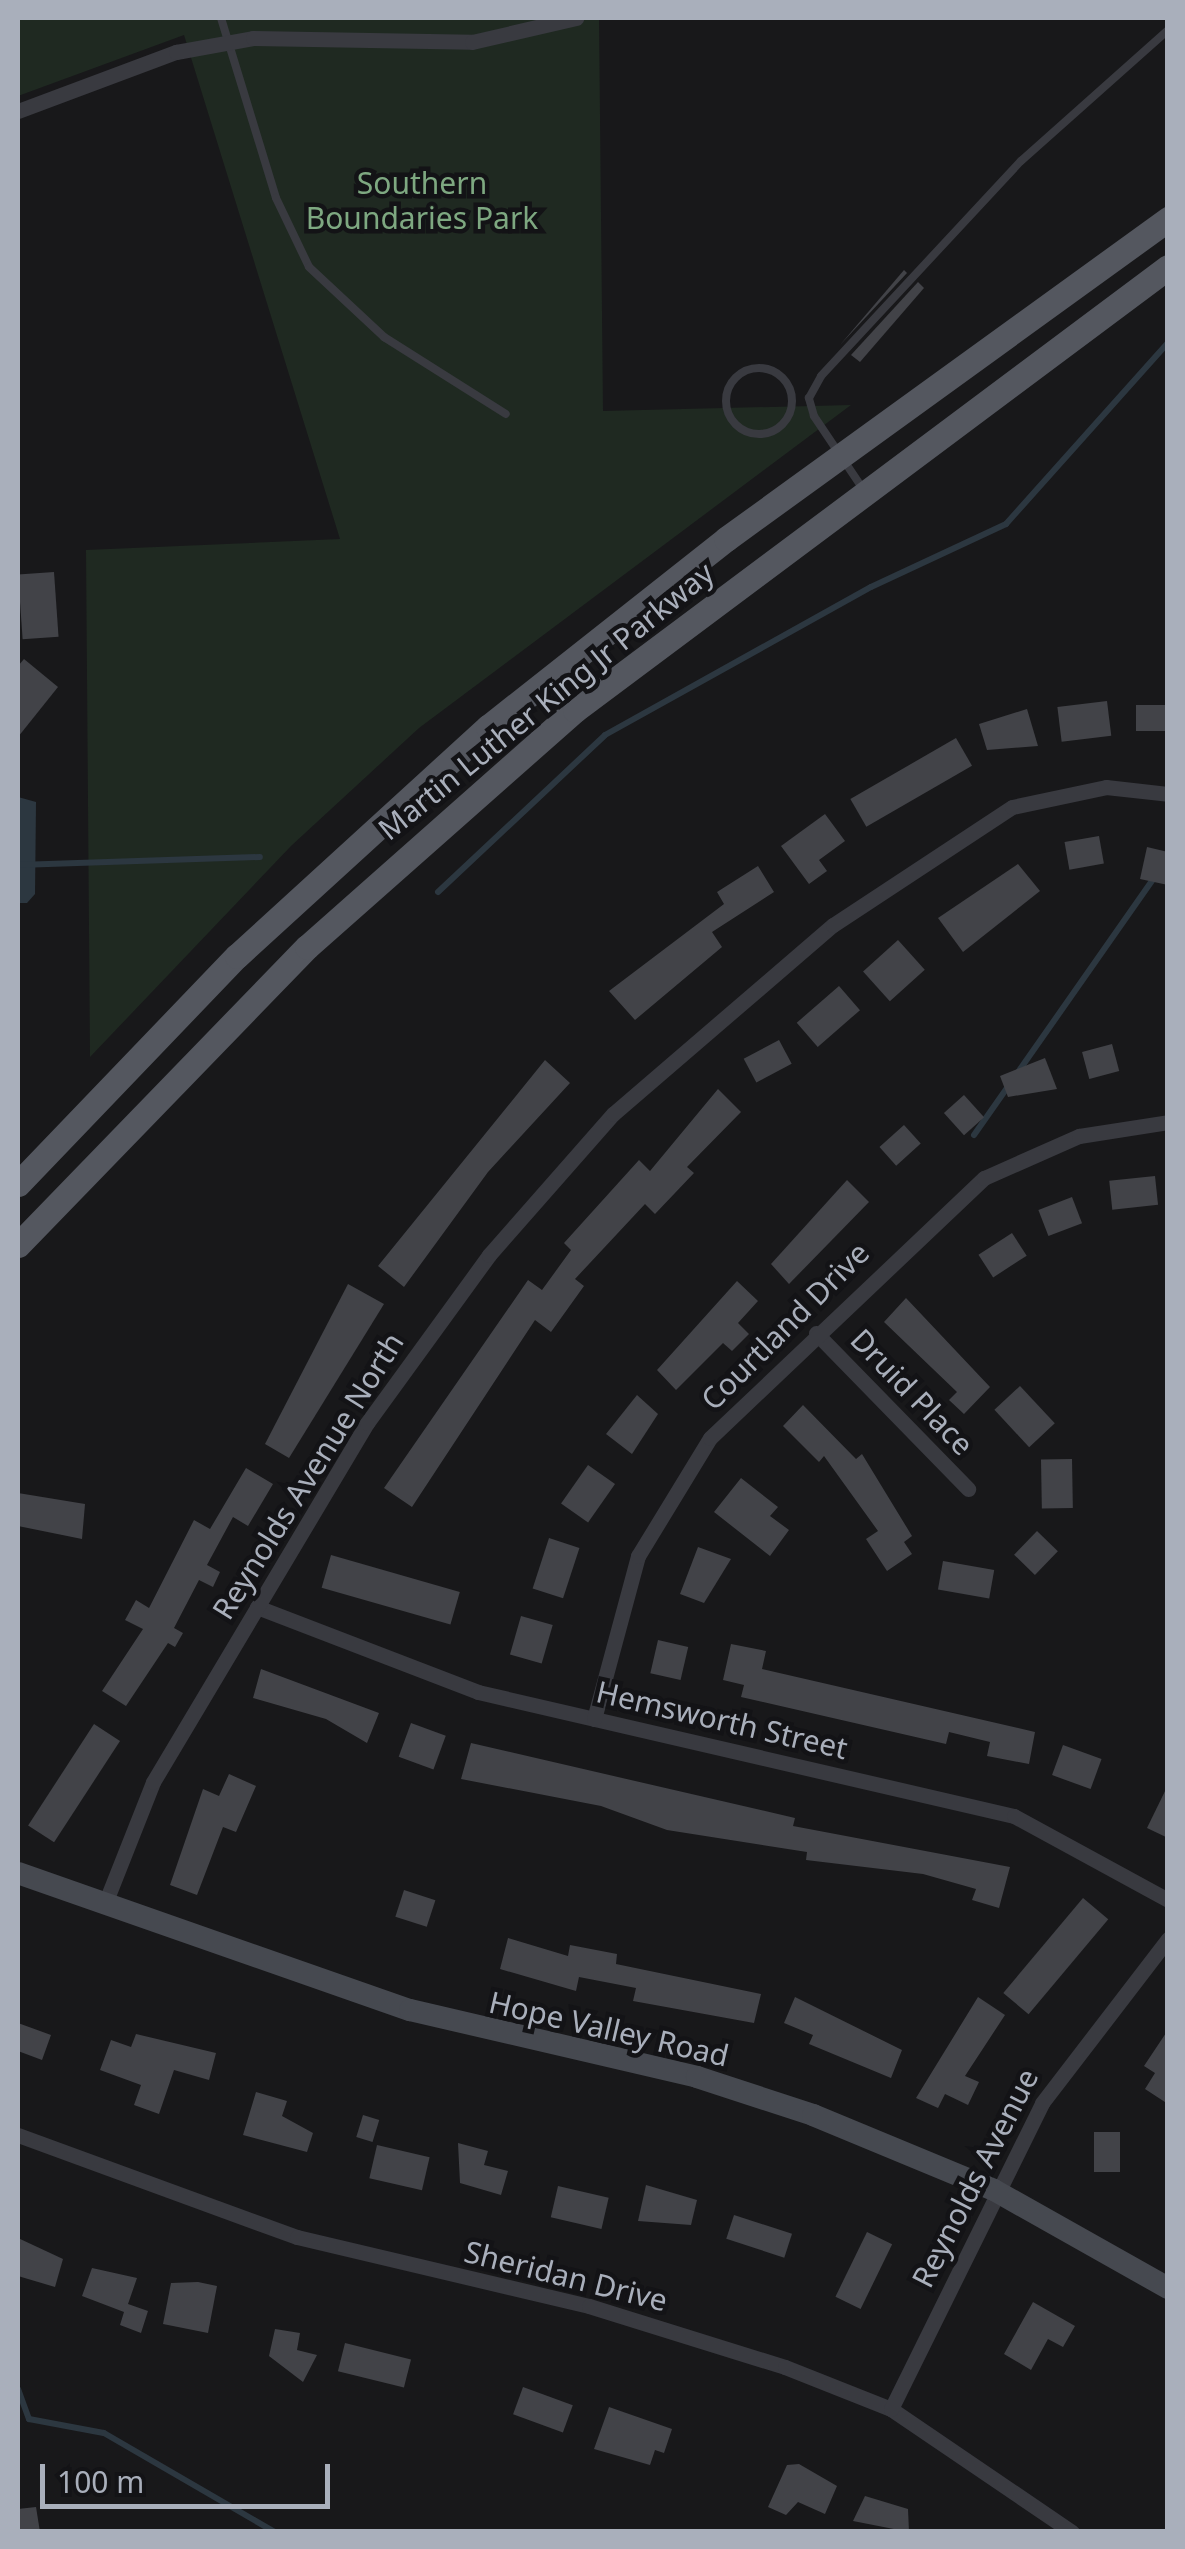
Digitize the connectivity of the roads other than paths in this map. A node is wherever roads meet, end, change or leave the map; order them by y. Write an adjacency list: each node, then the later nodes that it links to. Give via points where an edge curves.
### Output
1 (221, 18): 4 (lane)
2 (576, 18): 4 (street, via 472,42 296,34)
3 (1168, 30): 9 (lane, via 1021,161)
4 (229, 42): 5 (street, via 138,64); 10 (lane, via 276,198 309,267 384,337)
5 (18, 111)
6 (1168, 220): 11 (main road, Martin Luther King Jr Parkway)
7 (1168, 266): 12 (main road, Martin Luther King Jr Parkway)
8 (792, 398): 8 (lane, via 774,371 753,368 734,379 726,400 740,428 760,434 788,419); 9 (lane)
9 (809, 398): 11 (lane)
10 (506, 414)
11 (840, 456): 12 (lane); 15 (main road, Martin Luther King Jr Parkway, via 488,727 237,956)
12 (863, 489): 16 (main road, Martin Luther King Jr Parkway, via 639,659 429,835 205,1046)
13 (1168, 794): 19 (street, Reynolds Avenue North, via 1106,787 1012,807 833,925 686,1044 480,1267 367,1423)
14 (1168, 1122): 17 (street, Courtland Drive, via 1079,1136 984,1178)
15 (18, 1184)
16 (18, 1245)
17 (816, 1333): 18 (street, Druid Place); 20 (street, Courtland Drive, via 710,1438 656,1520 621,1602)
18 (968, 1490)
19 (257, 1607): 20 (street, Hemsworth Street, via 432,1678); 23 (street, Reynolds Avenue North, via 152,1782)
20 (594, 1719): 22 (street, Hemsworth Street, via 1014,1816)
21 (18, 1873): 23 (main road, Hope Valley Road)
22 (1168, 1900)
23 (104, 1906): 26 (main road, Hope Valley Road, via 410,2010 714,2082)
24 (1168, 1939): 26 (street, Reynolds Avenue, via 1068,2062)
25 (18, 2135): 28 (street, Sheridan Drive, via 296,2237 651,2323)
26 (994, 2190): 27 (main road, Hope Valley Road); 28 (street, Reynolds Avenue)
27 (1168, 2288)
28 (891, 2409): 29 (street, Sheridan Drive)
29 (1072, 2532)

